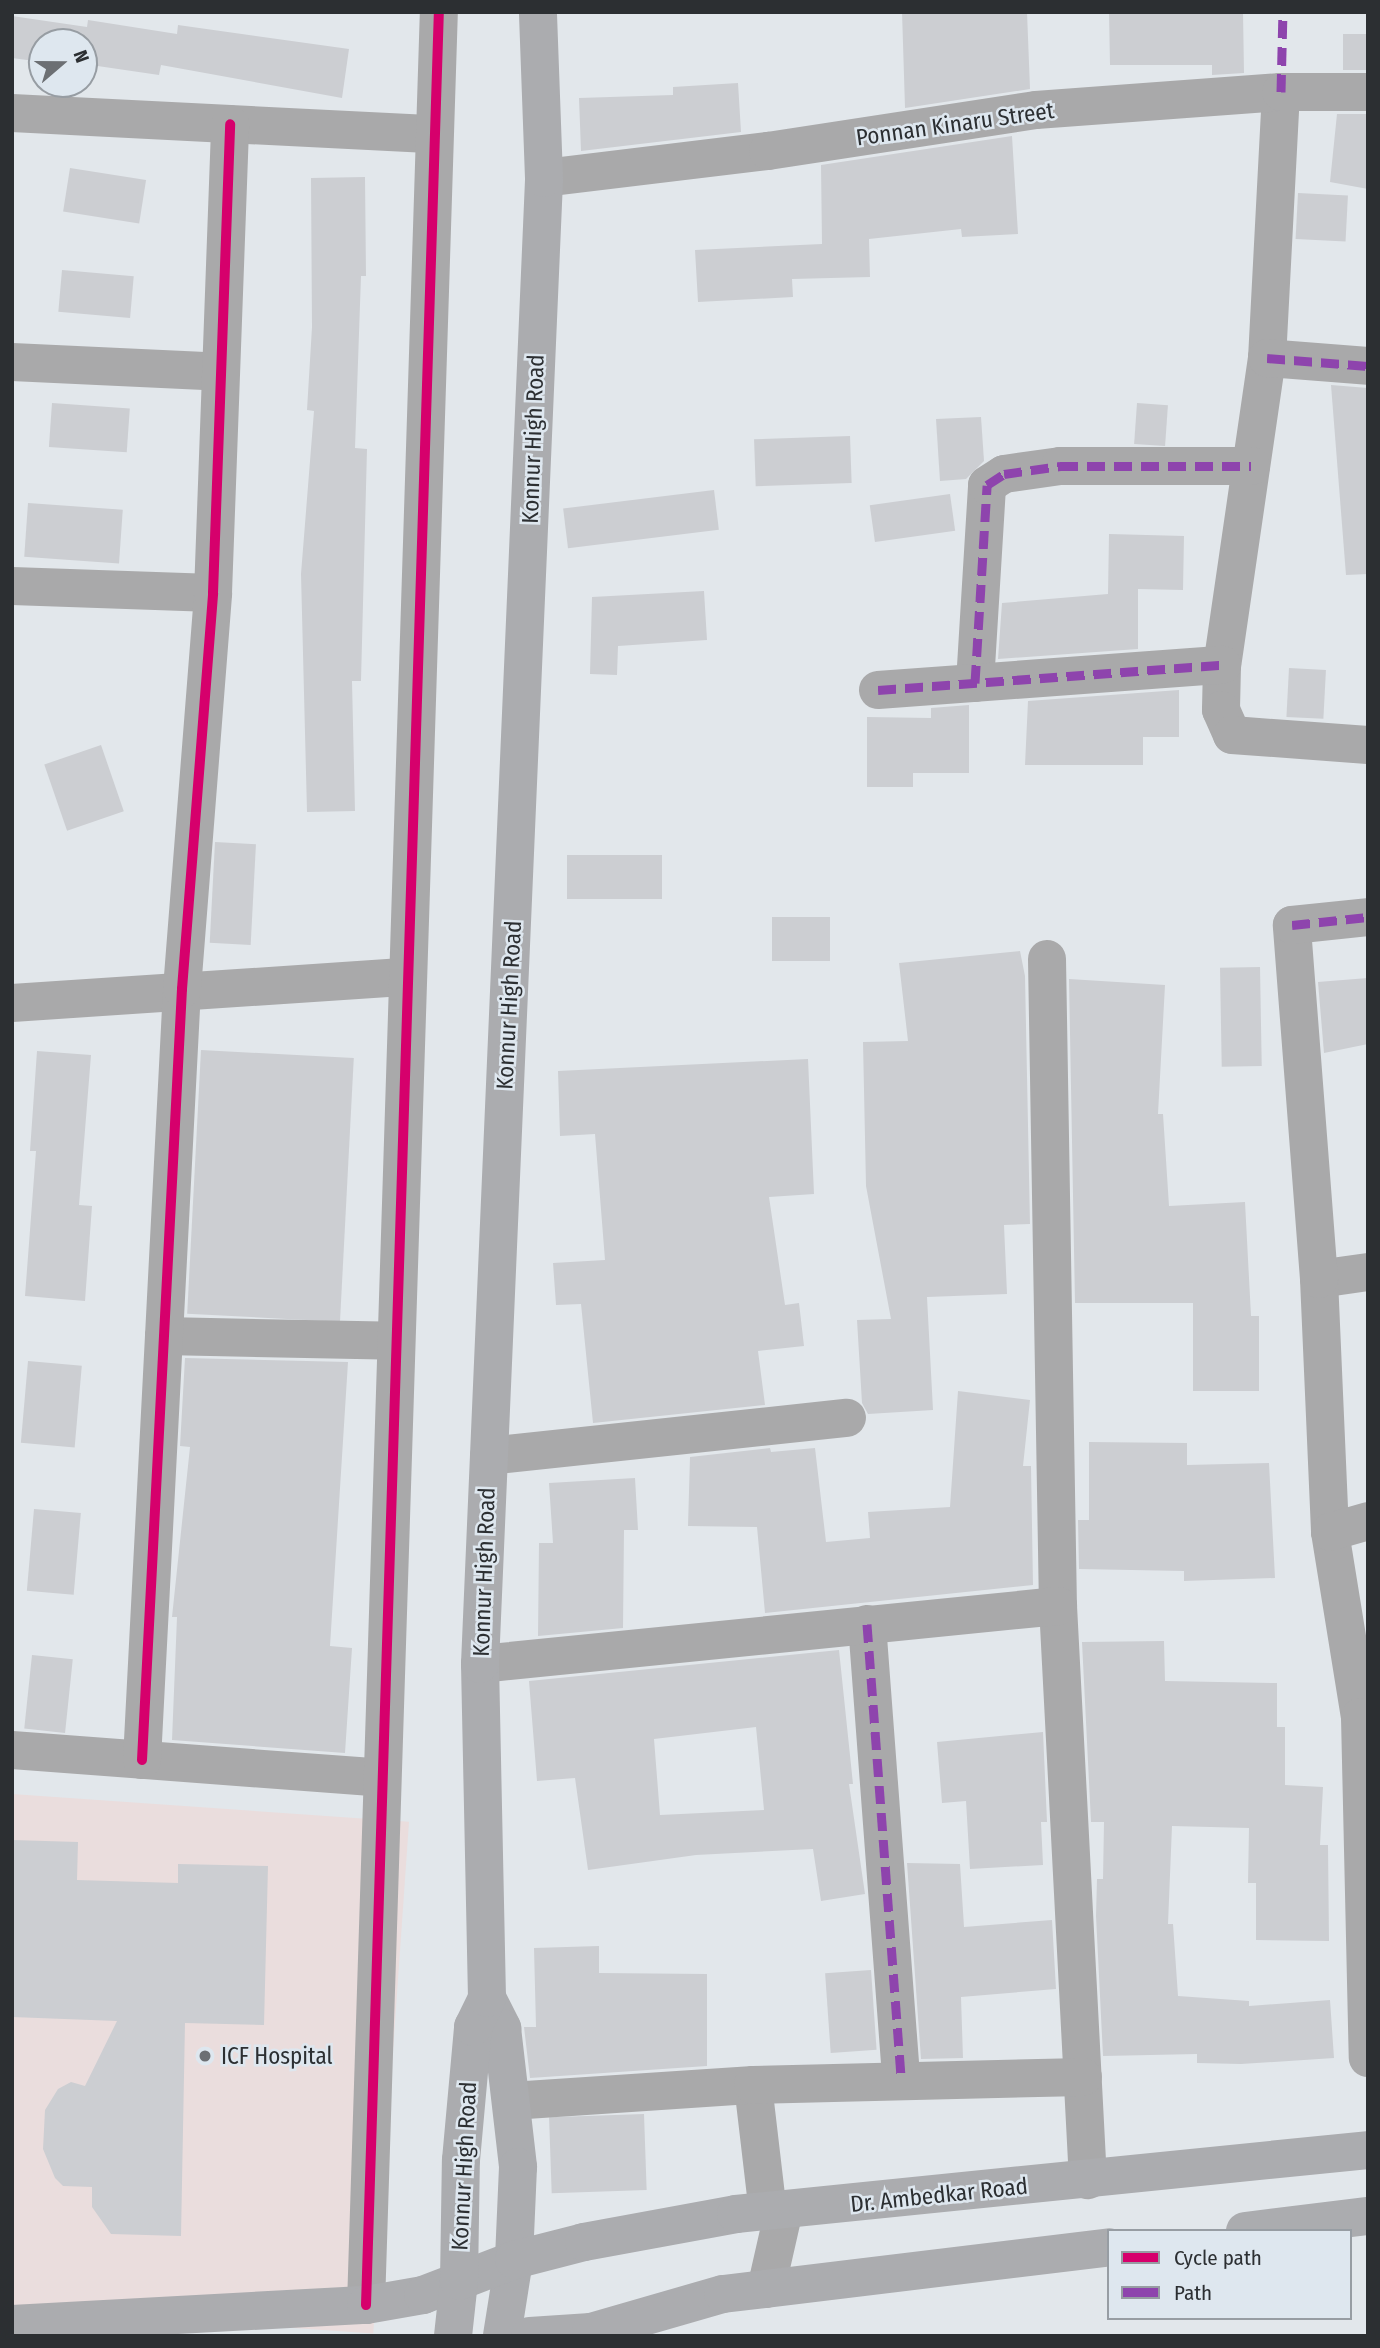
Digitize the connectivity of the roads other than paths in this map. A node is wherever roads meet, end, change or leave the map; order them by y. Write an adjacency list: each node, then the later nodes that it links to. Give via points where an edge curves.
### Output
1 (439, 12): 7 (street)
2 (538, 12): 8 (main road, Konnur High Road)
3 (1281, 92): 4 (street, Ponnan Kinaru Street); 8 (street, Ponnan Kinaru Street, via 1036,110 768,151); 9 (street)
4 (1368, 92)
5 (12, 113): 6 (street)
6 (230, 124): 7 (street); 12 (street)
7 (433, 134): 22 (street)
8 (544, 178): 30 (main road, Konnur High Road)
9 (1268, 358): 11 (street); 13 (street)
10 (12, 362): 12 (street)
11 (1368, 366)
12 (220, 372): 15 (street)
13 (1251, 466): 16 (street); 17 (street, via 1060,466 1004,474 987,485)
14 (12, 586): 15 (street)
15 (213, 593): 23 (street)
16 (1222, 666): 17 (street); 19 (street, via 1221,710 1232,735)
17 (975, 683): 18 (street)
18 (878, 690)
19 (1368, 746)
20 (1368, 917): 26 (street, via 1292,925)
21 (1046, 959): 33 (street)
22 (406, 977): 23 (street); 28 (street)
23 (181, 989): 24 (street); 27 (street)
24 (12, 1003)
25 (1368, 1272): 26 (street)
26 (1319, 1279): 32 (street)
27 (164, 1336): 28 (street); 38 (street)
28 (395, 1342): 39 (street)
29 (847, 1418): 30 (street)
30 (489, 1456): 35 (main road, Konnur High Road)
31 (1368, 1521): 32 (street)
32 (1330, 1532): 36 (street)
33 (1058, 1606): 34 (street); 42 (street)
34 (867, 1624): 35 (street); 43 (street)
35 (480, 1664): 40 (main road, Konnur High Road)
36 (1364, 1716): 41 (street)
37 (12, 1750): 38 (street)
38 (142, 1760): 39 (street)
39 (382, 1778): 55 (street)
40 (487, 1998): 45 (main road, Konnur High Road, via 502,2028); 53 (main road, Konnur High Road, via 474,2027 463,2134)
41 (1368, 2058)
42 (1083, 2077): 43 (street); 47 (street)
43 (901, 2081): 44 (street)
44 (754, 2085): 45 (street); 48 (street)
45 (511, 2101): 52 (main road, Konnur High Road, via 518,2167)
46 (1368, 2150): 47 (main road, Dr. Ambedkar Road)
47 (1088, 2180): 48 (main road, Dr. Ambedkar Road)
48 (776, 2211): 52 (main road, Dr. Ambedkar Road, via 612,2236); 54 (street)
49 (1368, 2216): 50 (main road)
50 (1261, 2229)
51 (1107, 2247): 54 (main road)
52 (514, 2260): 53 (main road, Dr. Ambedkar Road); 58 (main road, Konnur High Road)
53 (460, 2281): 55 (main road, Dr. Ambedkar Road, via 423,2295); 57 (main road, Konnur High Road)
54 (766, 2289): 59 (main road, via 723,2294 591,2332)
55 (366, 2305): 56 (main road, Dr. Ambedkar Road)
56 (12, 2324)
57 (453, 2336)
58 (502, 2336)
59 (530, 2336)

